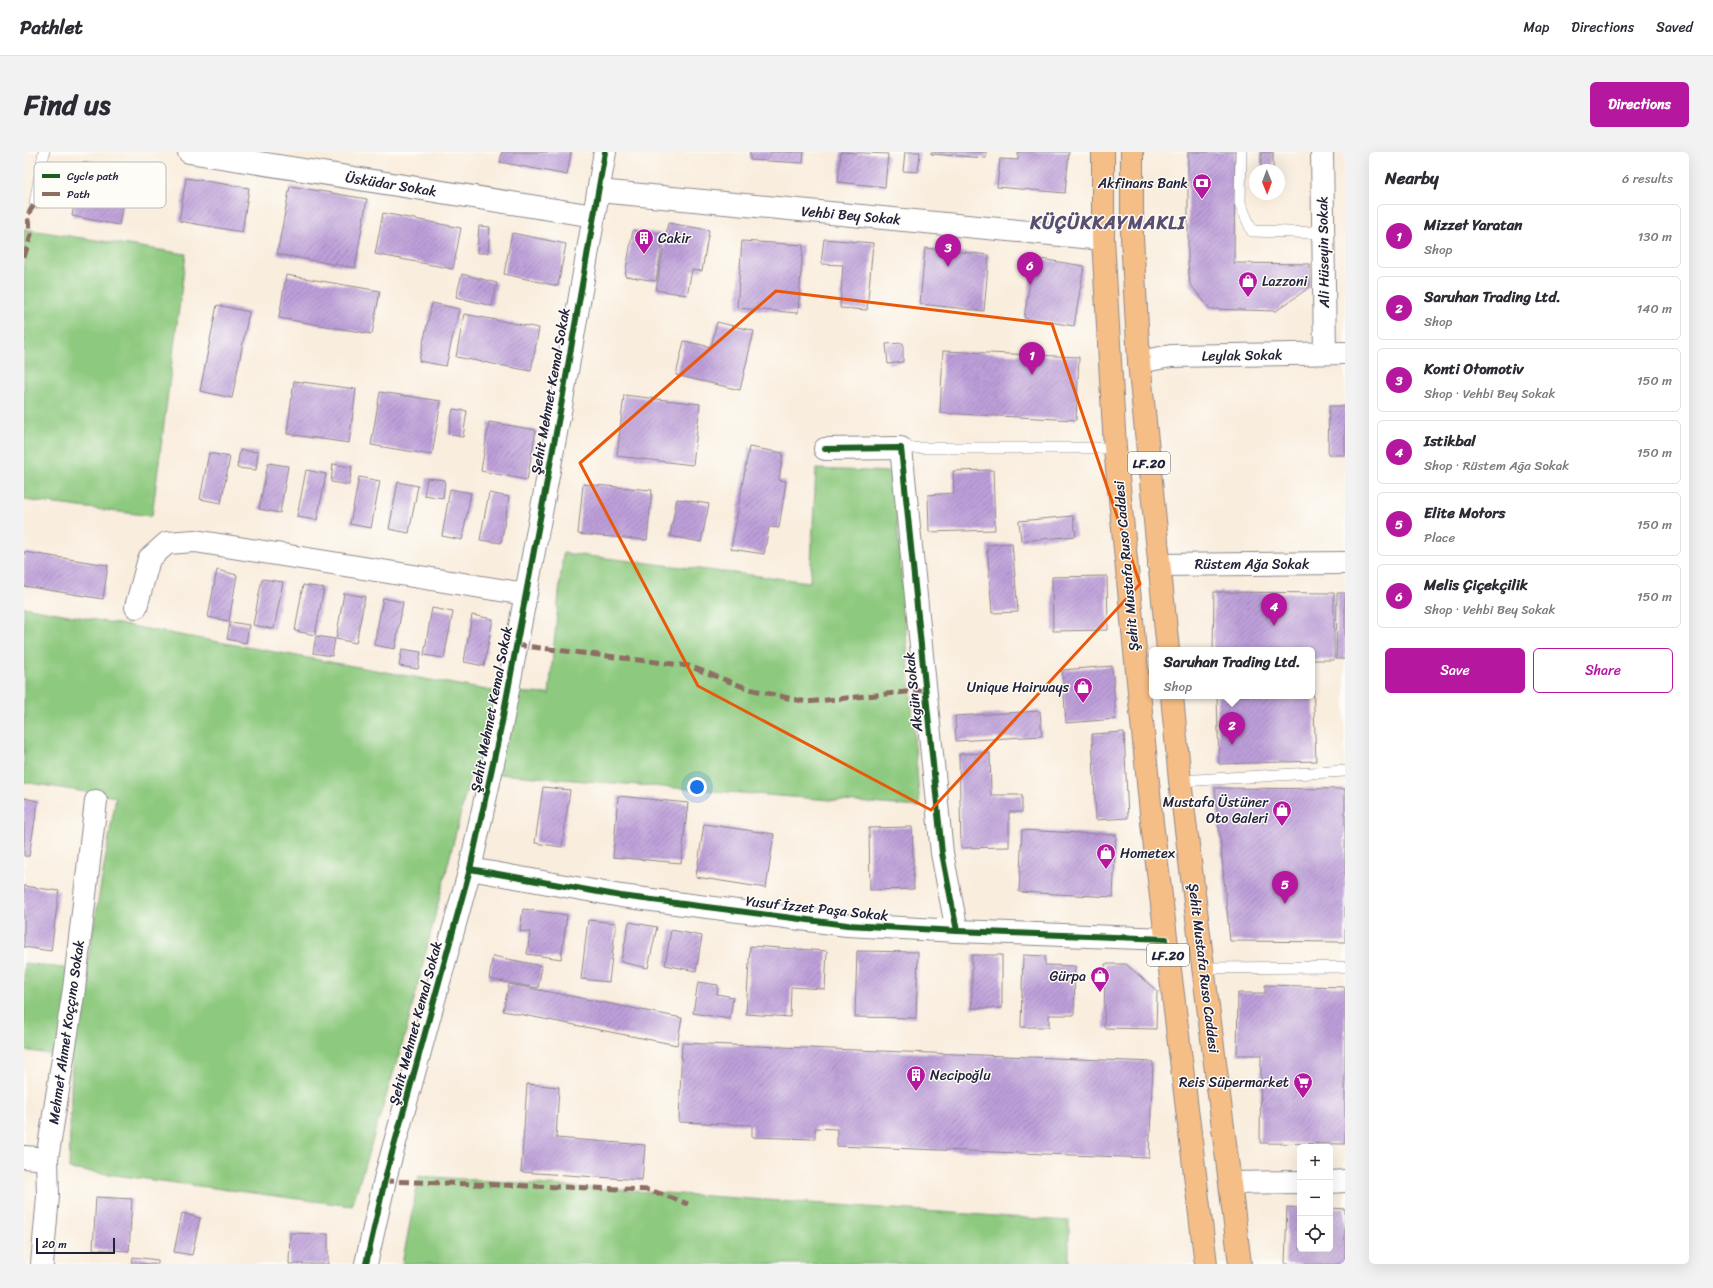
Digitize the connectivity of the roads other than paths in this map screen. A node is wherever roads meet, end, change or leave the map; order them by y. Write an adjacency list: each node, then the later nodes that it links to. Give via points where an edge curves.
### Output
1 (44, 152): 8 (lane)
2 (189, 152): 10 (street, Üsküdar Sokak)
3 (605, 152): 9 (street, Şehit Mehmet Kemal Sokak)
4 (1103, 152): 12 (main road, Şehit Mustafa Ruso Caddesi / LF.20)
5 (1132, 152): 14 (main road, LF.20, via 1132,237)
6 (1241, 152): 11 (lane, via 1240,202 1252,231)
7 (1322, 152): 11 (street, Ali Hüseyin Sokak)
8 (42, 162)
9 (599, 191): 10 (street, Şehit Mehmet Kemal Sokak); 12 (street, Vehbi Bey Sokak)
10 (594, 216): 20 (street, Şehit Mehmet Kemal Sokak)
11 (1323, 233): 13 (street, Ali Hüseyin Sokak)
12 (1103, 239): 16 (main road, Şehit Mustafa Ruso Caddesi / LF.20)
13 (1335, 353): 14 (street, Leylak Sokak, via 1171,356)
14 (1139, 362): 19 (main road, LF.20)
15 (901, 448): 16 (lane); 17 (street); 28 (street, Akgün Sokak, via 942,853)
16 (1115, 448): 29 (main road, Şehit Mustafa Ruso Caddesi / LF.20)
17 (825, 449)
18 (1345, 563): 19 (street, Rüstem Ağa Sokak)
19 (1159, 564): 22 (main road, LF.20)
20 (525, 594): 21 (street, via 195,541 166,543 149,558); 27 (street, Şehit Mehmet Kemal Sokak, via 502,722)
21 (136, 607)
22 (1168, 647)
23 (1172, 699): 25 (main road, Şehit Mustafa Ruso Caddesi / LF.20)
24 (1345, 771): 25 (lane)
25 (1180, 781): 31 (main road, Şehit Mustafa Ruso Caddesi / LF.20)
26 (96, 801): 33 (street, Mehmet Ahmet Koççıno Sokak, via 74,989)
27 (470, 869): 28 (street, Yusuf İzzet Paşa Sokak, via 621,896 847,925); 39 (street, Şehit Mehmet Kemal Sokak, via 386,1175)
28 (957, 931): 29 (street, Yusuf İzzet Paşa Sokak)
29 (1166, 939): 40 (main road, Şehit Mustafa Ruso Caddesi / LF.20)
30 (1345, 967): 31 (lane)
31 (1204, 968): 37 (main road, Şehit Mustafa Ruso Caddesi / LF.20)
32 (24, 1157): 33 (street)
33 (47, 1159): 38 (street, Mehmet Ahmet Koççıno Sokak, via 48,1196)
34 (1345, 1181): 36 (street)
35 (1297, 1182): 37 (street)
36 (1333, 1182)
37 (1231, 1183): 41 (main road, Şehit Mustafa Ruso Caddesi / LF.20)
38 (42, 1264)
39 (366, 1264)
40 (1206, 1264)
41 (1240, 1264)

